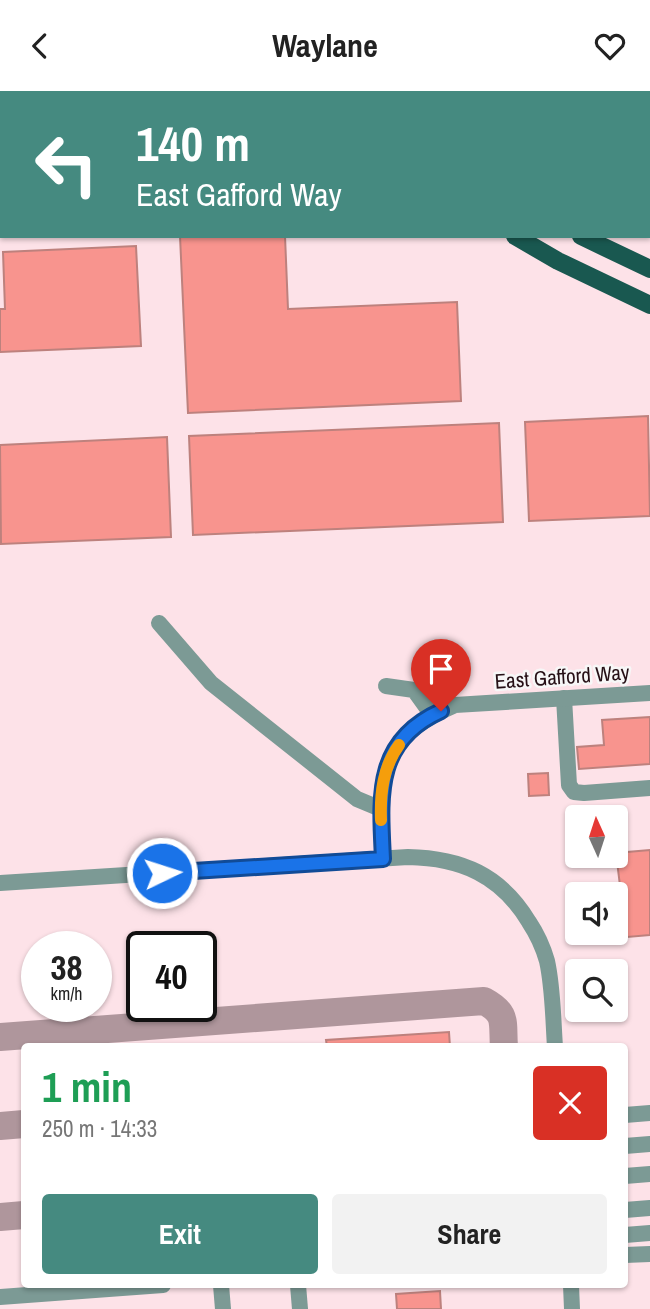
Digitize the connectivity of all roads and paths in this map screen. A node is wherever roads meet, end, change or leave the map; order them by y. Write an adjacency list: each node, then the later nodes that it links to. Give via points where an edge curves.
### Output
1 (518, 238): 4 (main road)
2 (585, 238): 3 (main road)
3 (650, 269)
4 (650, 305)
5 (159, 623): 11 (street, via 211,683 357,799)
6 (386, 686): 9 (street, via 414,689)
7 (650, 693): 8 (street, East Gafford Way)
8 (564, 698): 9 (street, East Gafford Way, via 455,705); 10 (street, via 569,785 574,792)
9 (432, 715): 11 (street, East Gafford Way, via 396,748 384,778)
10 (650, 788)
11 (380, 809): 12 (street, East Gafford Way)
12 (383, 859): 13 (street); 14 (street, via 452,862 489,878 506,892 542,946)
13 (0, 883)
14 (555, 1043)
15 (650, 1113): 16 (street)
16 (628, 1115)
17 (650, 1144): 18 (street)
18 (628, 1146)
19 (650, 1174): 20 (street)
20 (628, 1176)
21 (650, 1209): 22 (street)
22 (628, 1210)
23 (650, 1233): 24 (street)
24 (628, 1234)
25 (650, 1254): 26 (street)
26 (628, 1255)
27 (141, 1288): 32 (street)
28 (221, 1288): 33 (street)
29 (298, 1288): 34 (street)
30 (571, 1288): 35 (street)
31 (0, 1297): 32 (street)
32 (46, 1301)
33 (223, 1309)
34 (300, 1309)
35 (572, 1309)

